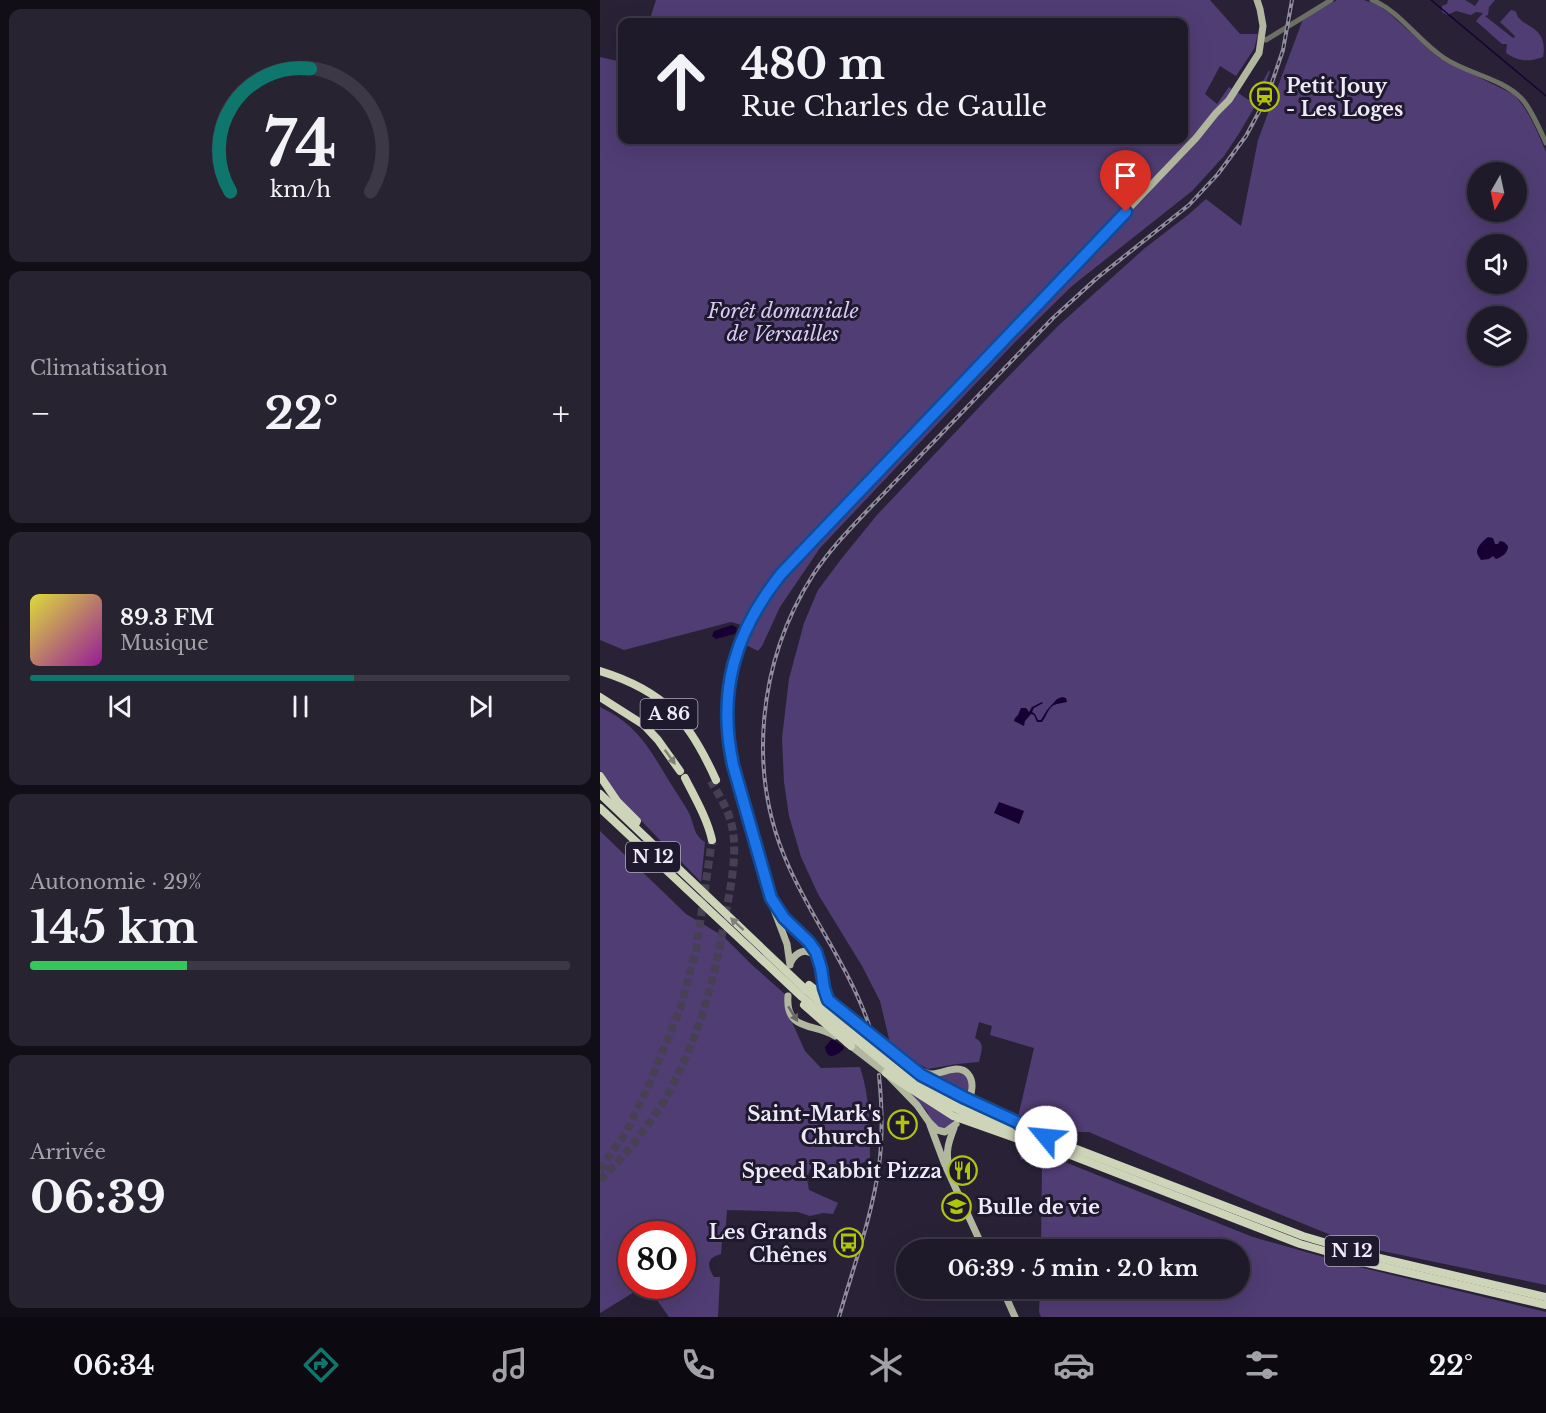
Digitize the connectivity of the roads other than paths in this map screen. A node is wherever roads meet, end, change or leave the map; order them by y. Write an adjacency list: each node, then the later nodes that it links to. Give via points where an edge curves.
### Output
1 (1257, 0): 4 (main road)
2 (1330, 0): 4 (street)
3 (1371, 0): 5 (street, via 1388,8 1442,57 1512,90 1524,101)
4 (1261, 42): 14 (main road, via 1259,53 1229,100 1196,138 787,567 755,611 733,664 727,708 733,765)
5 (1546, 143)
6 (600, 670): 7 (highway, A 86, via 638,686 669,707 696,740 713,781 672,717 637,690)
7 (600, 676)
8 (600, 699): 13 (highway, A 86, one-way to 13, via 644,725 658,740 682,774)
9 (600, 776): 12 (highway, via 637,821)
10 (600, 794): 12 (highway, N 12)
11 (600, 809): 15 (highway, N 12)
12 (635, 826): 17 (highway, N 12, one-way to 12)
13 (712, 840)
14 (771, 898): 16 (main road, via 784,918 813,947); 16 (main road, via 790,965 795,955 803,951 810,951)
15 (705, 905): 20 (highway, via 707,913); 28 (highway, N 12, via 802,997 910,1082 966,1113)
16 (819, 960): 19 (main road)
17 (779, 964): 19 (highway); 25 (highway, N 12, via 863,1038 930,1088)
18 (788, 996): 20 (main road, one-way to 20, via 791,1015 802,1025 826,1030)
19 (828, 1000): 21 (main road)
20 (851, 1046): 22 (main road)
21 (904, 1061): 23 (main road, via 927,1073 964,1071 972,1082); 25 (highway, via 934,1083 1017,1122)
22 (886, 1073): 24 (main road); 28 (highway, via 953,1116)
23 (970, 1098)
24 (929, 1122): 26 (main road, via 941,1132 956,1124); 27 (main road)
25 (1026, 1130): 31 (highway, N 12, via 1303,1236)
26 (949, 1142): 27 (main road); 29 (main road, via 947,1155)
27 (938, 1146): 29 (main road)
28 (1073, 1156): 33 (highway, N 12, via 1319,1250)
29 (954, 1183): 30 (main road)
30 (979, 1239)
31 (1546, 1297)
32 (1007, 1299): 34 (main road)
33 (1546, 1305)
34 (1015, 1317)

